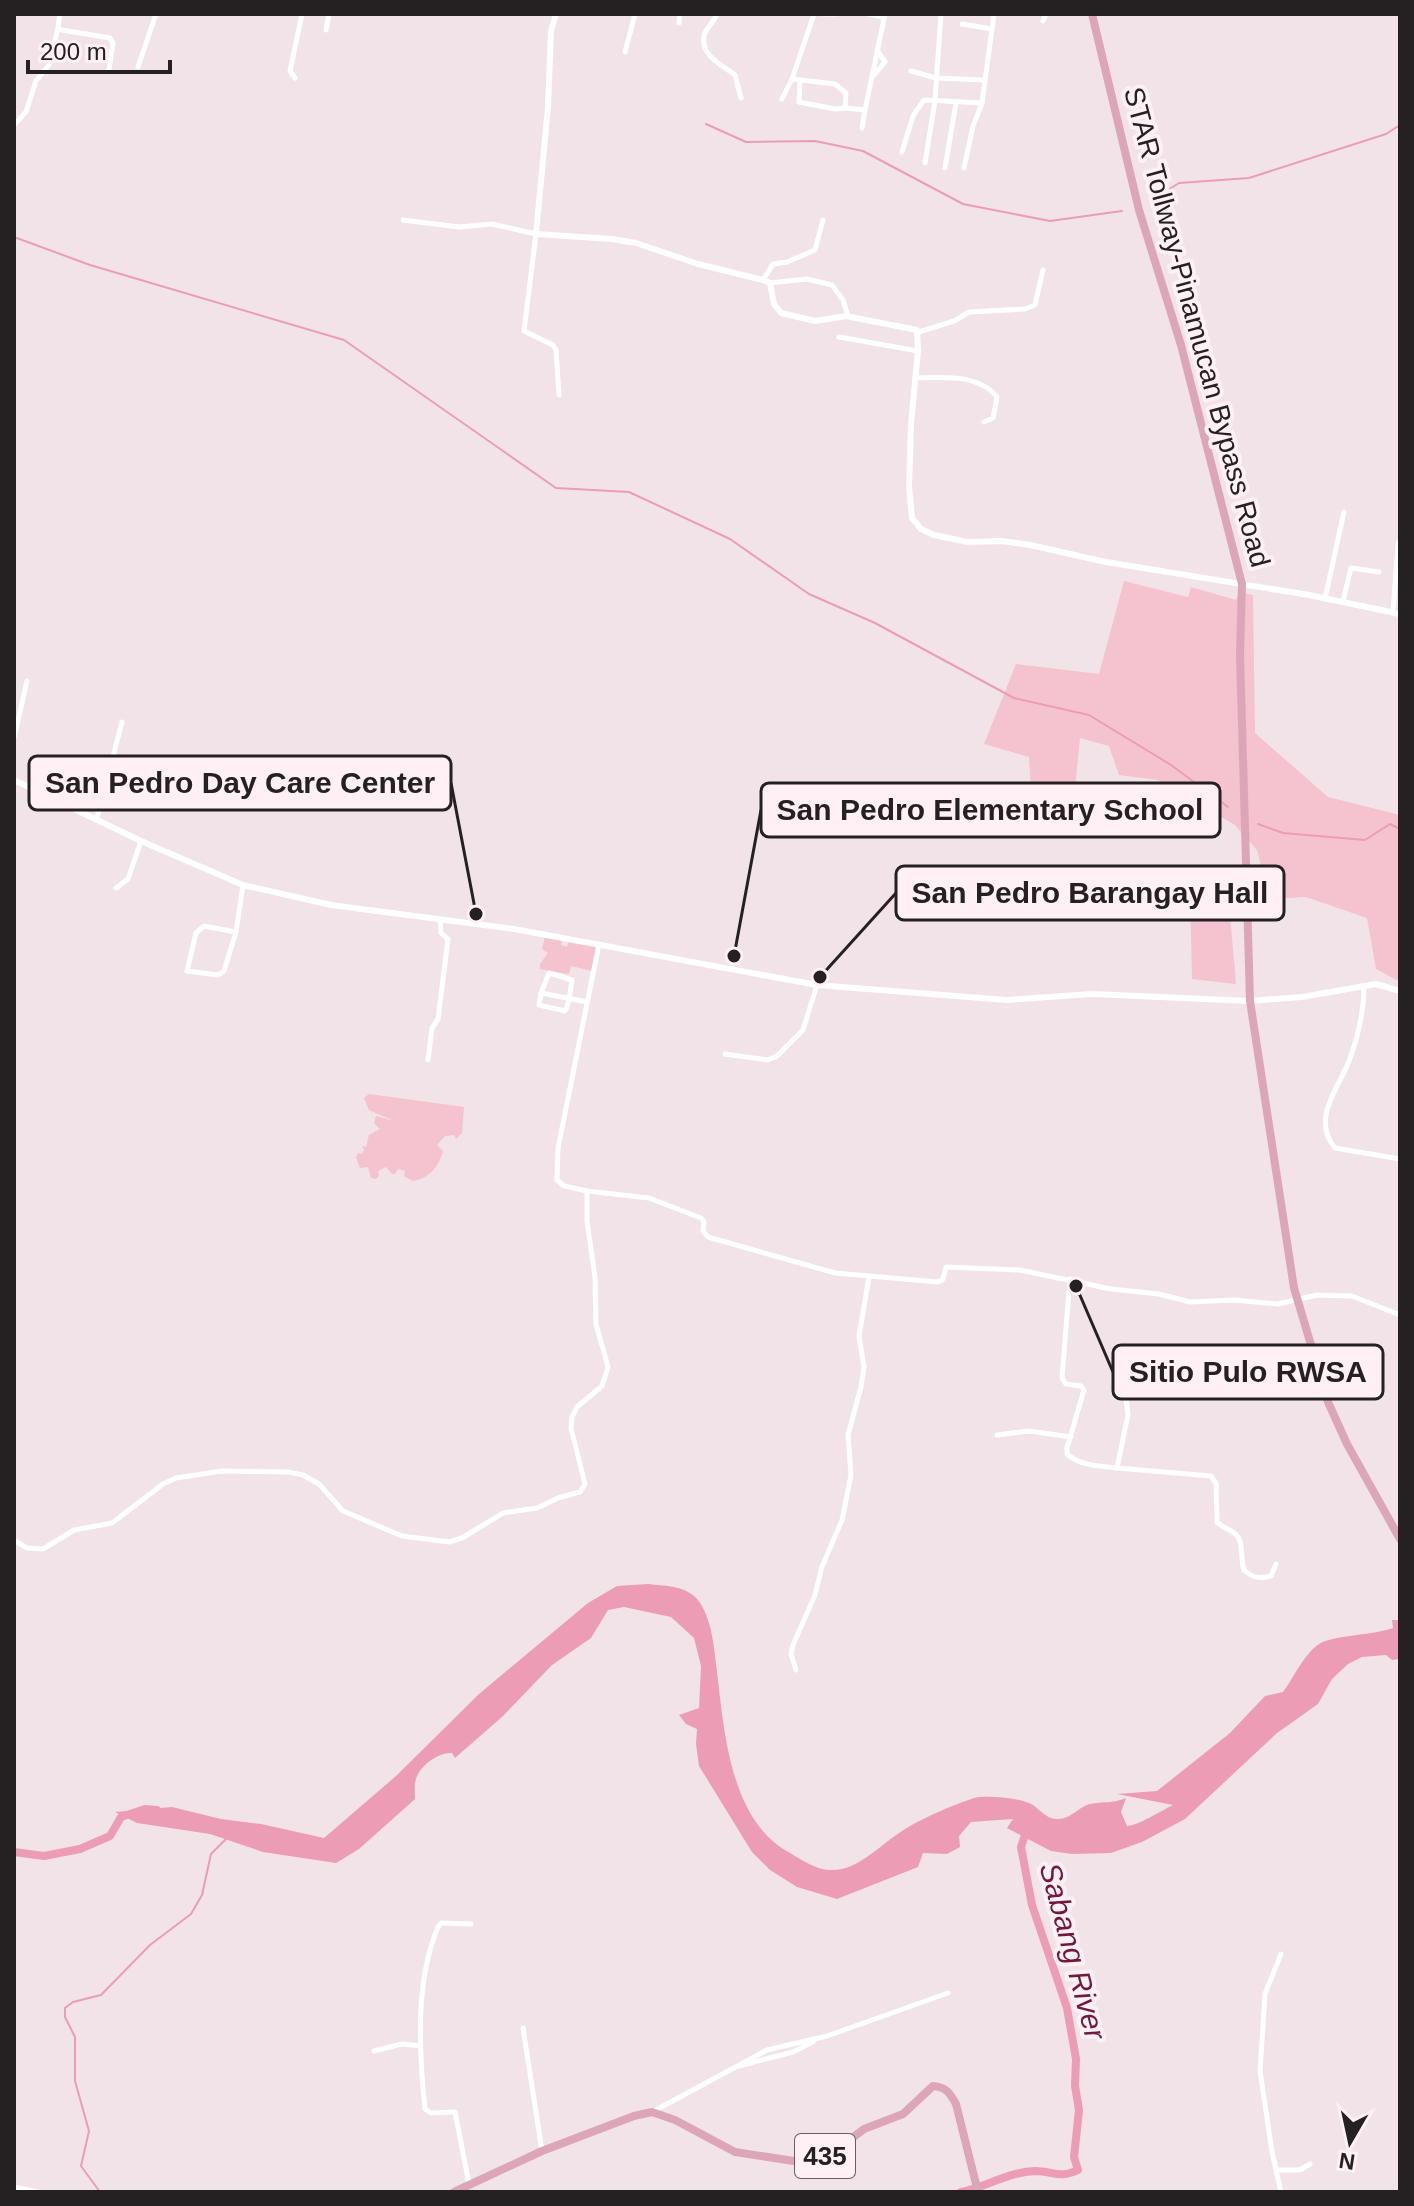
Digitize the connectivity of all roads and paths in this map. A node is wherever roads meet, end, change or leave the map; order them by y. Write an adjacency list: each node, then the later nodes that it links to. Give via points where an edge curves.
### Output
1 (60, 14): 21 (street)
2 (156, 14): 26 (street)
3 (302, 14): 30 (street, via 290,71)
4 (329, 14): 23 (street)
5 (556, 14): 50 (street)
6 (635, 14): 25 (street)
7 (680, 14): 19 (street)
8 (717, 14): 35 (street, via 704,42 715,63 735,75)
9 (814, 14): 32 (street)
10 (823, 14): 11 (street)
11 (837, 14)
12 (868, 14): 17 (street)
13 (941, 14): 31 (street)
14 (994, 14): 22 (street)
15 (1046, 14): 18 (street)
16 (1092, 14): 63 (main road, STAR Tollway-Pinamucan Bypass Road, via 1139,210 1181,345)
17 (884, 16): 24 (street)
18 (1043, 21)
19 (679, 23)
20 (962, 24): 22 (street)
21 (58, 28): 27 (street, via 110,38); 42 (street, via 49,65)
22 (992, 29): 34 (street)
23 (326, 30)
24 (877, 50): 29 (street); 29 (street, via 884,65)
25 (625, 52)
26 (138, 67)
27 (109, 70)
28 (911, 71): 31 (street)
29 (872, 77): 41 (street)
30 (295, 78)
31 (936, 78): 34 (street); 37 (street)
32 (792, 79): 33 (street); 36 (street)
33 (800, 80): 40 (street, via 840,86 846,93); 40 (street, via 799,102)
34 (985, 80): 39 (street)
35 (741, 98)
36 (782, 99)
37 (935, 100): 38 (street); 44 (street, via 922,101); 45 (street)
38 (956, 103): 39 (street); 46 (street)
39 (982, 103): 47 (street)
40 (845, 108): 41 (street)
41 (865, 110): 43 (street)
42 (14, 125)
43 (862, 128)
44 (902, 152)
45 (925, 163)
46 (945, 168)
47 (964, 168)
48 (403, 220): 50 (street, via 459,227 492,224)
49 (823, 220): 52 (street, via 815,250 773,264)
50 (536, 234): 52 (street, via 636,243); 58 (street, via 524,331 555,348)
51 (1043, 270): 54 (street, via 1037,302 1031,307 969,312)
52 (766, 281): 53 (street, via 807,279 832,285); 53 (street, via 781,313 815,321)
53 (848, 316): 54 (street)
54 (919, 332): 56 (street)
55 (839, 337): 56 (street)
56 (918, 351): 57 (street)
57 (916, 378): 59 (street, via 955,378 989,388 997,399 994,417); 63 (street, via 909,503 921,529 968,542 1019,543)
58 (559, 395)
59 (984, 422)
60 (1344, 512): 64 (street)
61 (1398, 543): 66 (street)
62 (1379, 572): 65 (street, via 1351,568)
63 (1242, 584): 64 (street); 83 (main road, STAR Tollway-Pinamucan Bypass Road)
64 (1325, 598): 65 (street)
65 (1343, 601): 66 (street)
66 (1396, 613)
67 (27, 681): 69 (street)
68 (122, 722): 71 (street)
69 (14, 738)
70 (14, 780): 71 (street)
71 (97, 818): 72 (street)
72 (141, 841): 73 (street); 74 (street, via 128,879)
73 (243, 885): 75 (street, via 331,905); 76 (street)
74 (116, 888)
75 (440, 919): 77 (street); 86 (street, via 441,933 448,939)
76 (236, 932): 76 (street, via 222,974 187,971 200,928)
77 (599, 944): 78 (street); 84 (street)
78 (817, 985): 83 (street, via 969,999 1092,994); 85 (street, via 803,1030 777,1056 768,1060)
79 (1364, 985): 80 (street); 83 (street); 87 (street, via 1360,1023 1325,1132 1335,1148)
80 (1400, 991)
81 (541, 993): 82 (street); 82 (street, via 539,1005 565,1011); 82 (street, via 549,973 572,980)
82 (569, 999): 84 (street)
83 (1250, 1001): 91 (main road, STAR Tollway-Pinamucan Bypass Road)
84 (587, 1002): 88 (street, via 556,1173 564,1186)
85 (725, 1054)
86 (428, 1060)
87 (1400, 1159)
88 (587, 1191): 89 (street, via 659,1201 701,1218 708,1237 835,1273); 98 (street, via 596,1324 608,1367 602,1386 572,1417 585,1484 580,1492 537,1508 503,1513 449,1542 402,1536 366,1522 343,1511 319,1484 303,1475 222,1471 176,1478 112,1523 74,1530 43,1549)
89 (869, 1277): 90 (street, via 938,1282 946,1267 960,1266); 100 (street, via 859,1336 864,1367 848,1435 851,1475 842,1520 793,1645)
90 (1070, 1279): 91 (street, via 1190,1302 1270,1304); 95 (street, via 1062,1378 1084,1390)
91 (1297, 1299): 92 (street, via 1352,1296); 97 (main road, STAR Tollway-Pinamucan Bypass Road, via 1334,1416)
92 (1400, 1315)
93 (1126, 1399): 96 (street, via 1128,1415)
94 (997, 1435): 95 (street, via 1029,1431)
95 (1071, 1437): 96 (street, via 1071,1458)
96 (1117, 1468): 99 (street, via 1211,1476 1216,1483 1217,1522 1240,1540 1244,1570 1262,1578 1271,1576)
97 (1400, 1539)
98 (14, 1540)
99 (1276, 1564)
100 (796, 1670)
101 (471, 1924): 105 (street, via 441,1923 436,1932 423,1979)
102 (1281, 1954): 110 (street, via 1265,1994 1261,2040 1263,2104)
103 (948, 1993): 107 (street, via 821,2038 767,2050)
104 (523, 2028): 108 (street)
105 (421, 2046): 106 (street); 111 (street, via 425,2109 455,2112)
106 (374, 2051)
107 (652, 2112): 108 (main road); 116 (main road, 435, via 735,2152 805,2161 828,2155 864,2129 903,2114 933,2086 942,2087 956,2104)
108 (542, 2151): 111 (main road)
109 (1310, 2164): 110 (street, via 1300,2170)
110 (1278, 2170): 113 (street)
111 (469, 2184): 115 (main road)
112 (14, 2187): 114 (street)
113 (1282, 2191)
114 (37, 2192)
115 (454, 2192)
116 (978, 2192)

